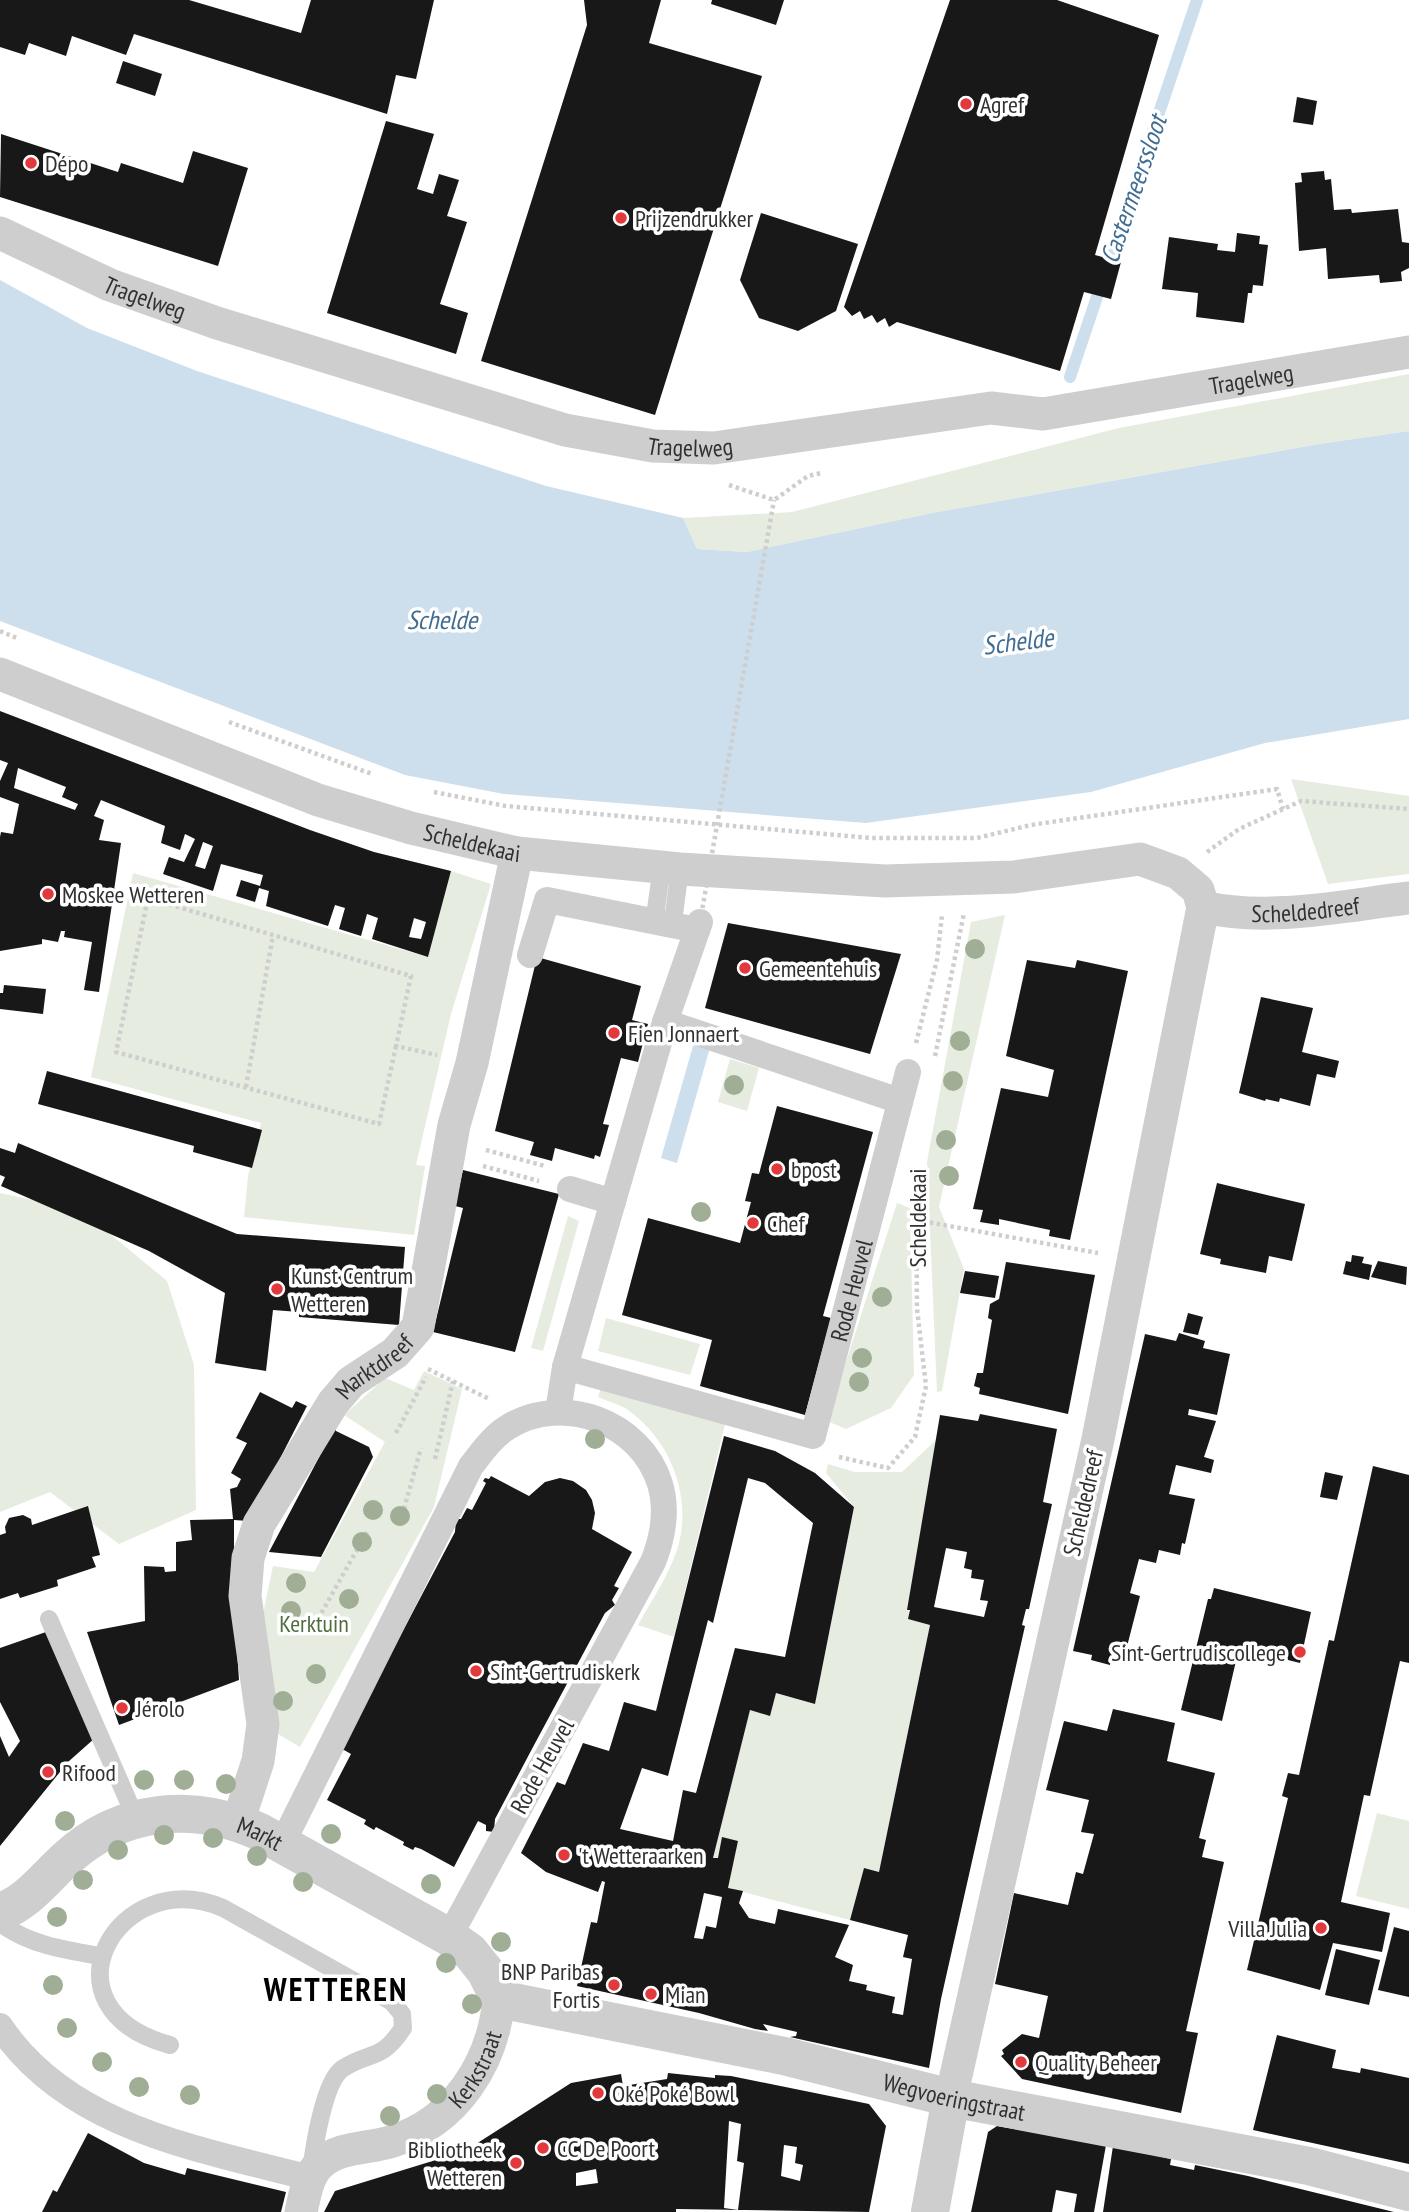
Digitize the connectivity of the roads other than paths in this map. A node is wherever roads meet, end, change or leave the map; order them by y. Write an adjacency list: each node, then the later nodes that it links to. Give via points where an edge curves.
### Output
1 (0, 233): 2 (street, Tragelweg, via 110,285 217,323 565,430 653,446 714,448 991,408 1043,414)
2 (1409, 352)
3 (0, 674): 4 (street, Scheldekaai, via 318,800)
4 (517, 853): 5 (street, Scheldekaai); 20 (street, Marktdreef, via 450,1148 418,1327 395,1353 351,1382 333,1403 258,1524 248,1558 246,1596 263,1724 258,1761)
5 (671, 868): 7 (street, Scheldekaai, via 885,881 1014,877 1140,859 1178,873 1198,890); 8 (lane)
6 (1409, 898): 7 (street, Scheldedreef, via 1265,912 1231,913)
7 (1203, 907): 29 (street, Scheldedreef, via 1135,1259)
8 (665, 912)
9 (530, 955): 10 (street, via 547,900 699,926)
10 (665, 1022): 12 (street); 14 (street)
11 (908, 1072): 12 (street, Rode Heuvel)
12 (896, 1099): 15 (street); 16 (street, Rode Heuvel, via 813,1436)
13 (580, 1184): 14 (street)
14 (615, 1194): 16 (street)
15 (856, 1230)
16 (565, 1367): 17 (street)
17 (558, 1412): 21 (street, Rode Heuvel, via 532,1416 508,1427 471,1466); 24 (street, Rode Heuvel, via 585,1414 632,1439 660,1484 665,1511 662,1537 653,1562)
18 (50, 1619): 19 (lane)
19 (136, 1819): 20 (street, Markt, via 168,1812 203,1813); 22 (street, Markt, via 104,1831 69,1856 17,1906)
20 (238, 1822): 21 (street, Markt)
21 (282, 1843): 24 (street, Markt)
22 (0, 1912)
23 (0, 1923): 25 (lane, via 47,1947)
24 (449, 1937): 26 (street, Markt, via 470,1952)
25 (100, 1956): 28 (lane, via 98,1982 107,2002 143,2038); 30 (lane, via 125,1922 145,1907 176,1898 205,1900 392,2002 402,2014 403,2028 392,2045 340,2070 331,2083)
26 (499, 1999): 29 (street, Wegvoeringstraat, via 784,2056); 30 (street, Kerkstraat, via 496,2030 457,2101 432,2124 337,2154 321,2163)
27 (0, 2026): 30 (street, via 54,2085 102,2112 159,2138)
28 (170, 2045)
29 (951, 2098): 31 (street, Wegvoeringstraat, via 1309,2165); 33 (street)
30 (310, 2178): 32 (street)
31 (1409, 2192)
32 (301, 2212)
33 (930, 2212)

